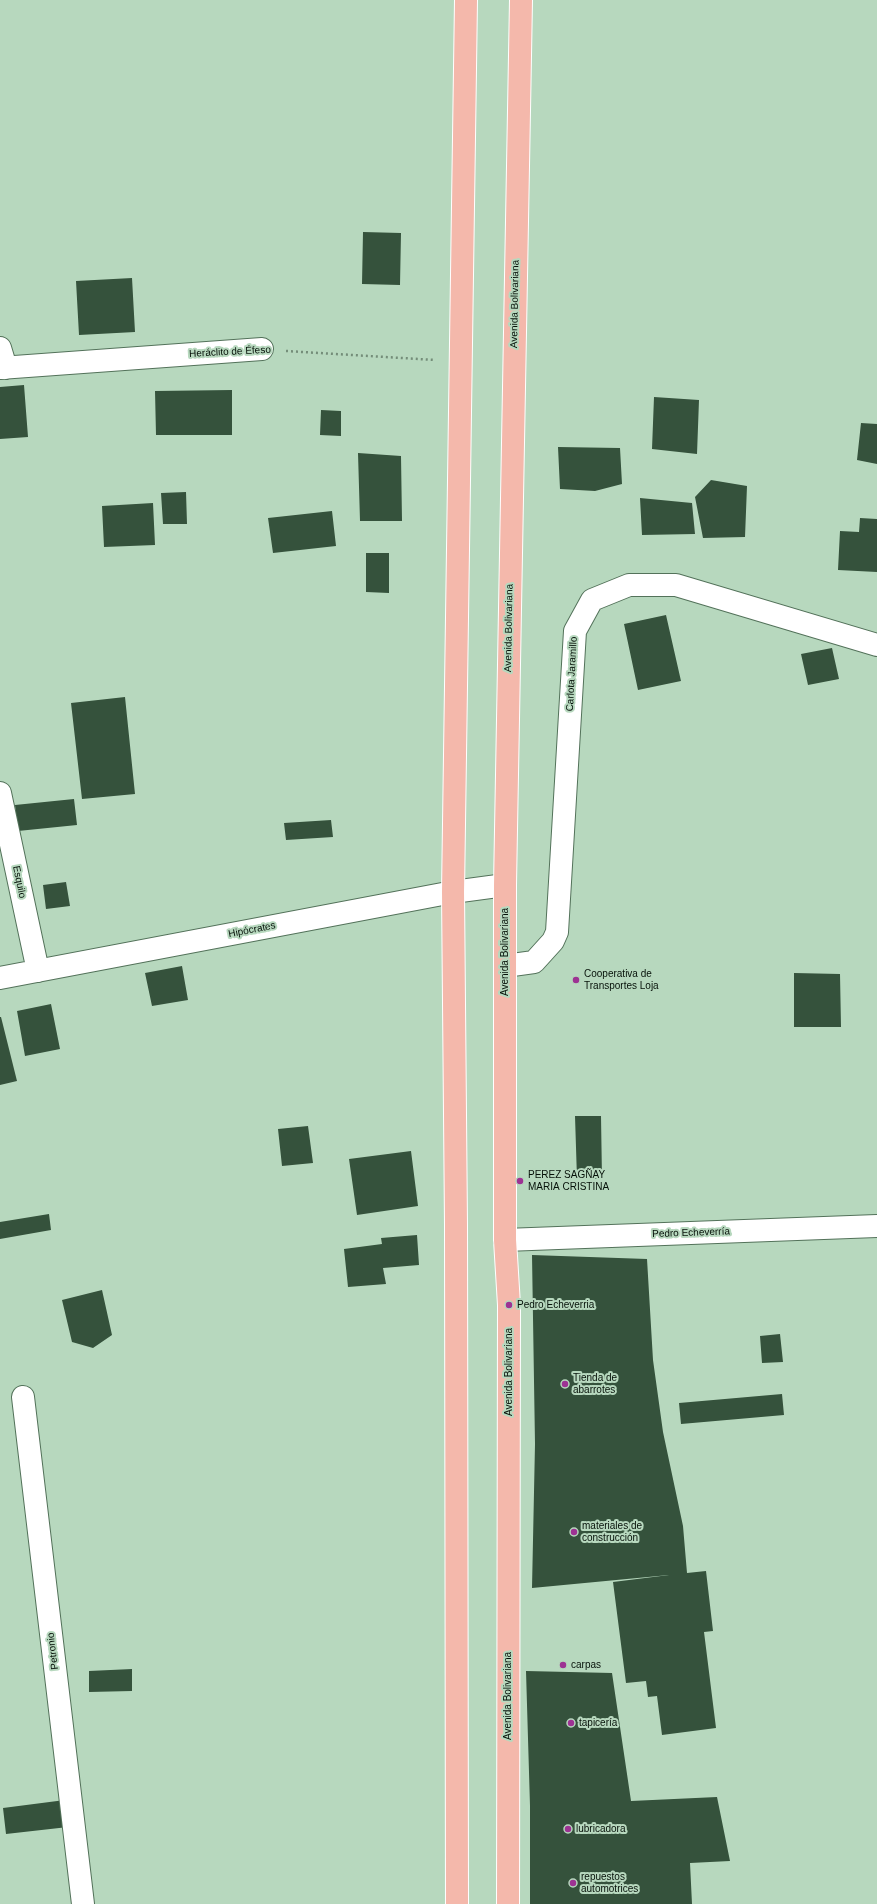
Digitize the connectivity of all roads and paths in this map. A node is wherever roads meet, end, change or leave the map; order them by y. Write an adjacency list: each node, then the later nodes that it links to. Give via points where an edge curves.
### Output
1 (466, 0): 5 (highway)
2 (521, 0): 8 (highway, Avenida Bolivariana)
3 (262, 349): 4 (street, Heráclito de Éfeso); 5 (path, Heráclito de Éfeso)
4 (2, 361)
5 (460, 362): 9 (highway)
6 (877, 645): 10 (street, Carlota Jaramillo, via 676,585 629,585 592,600 575,631 557,932 553,941 534,962)
7 (0, 793): 11 (street, Esquilo)
8 (505, 885): 9 (street, Hipócrates); 10 (highway, Avenida Bolivariana)
9 (453, 892): 11 (street, Hipócrates); 17 (highway)
10 (505, 966): 14 (highway, Avenida Bolivariana)
11 (38, 971): 12 (street, Hipócrates)
12 (0, 978)
13 (877, 1226): 14 (street, Pedro Echeverría)
14 (505, 1240): 18 (highway, Avenida Bolivariana, via 509,1305)
15 (23, 1397): 16 (street, Petronio)
16 (83, 1904)
17 (457, 1904)
18 (508, 1904)

